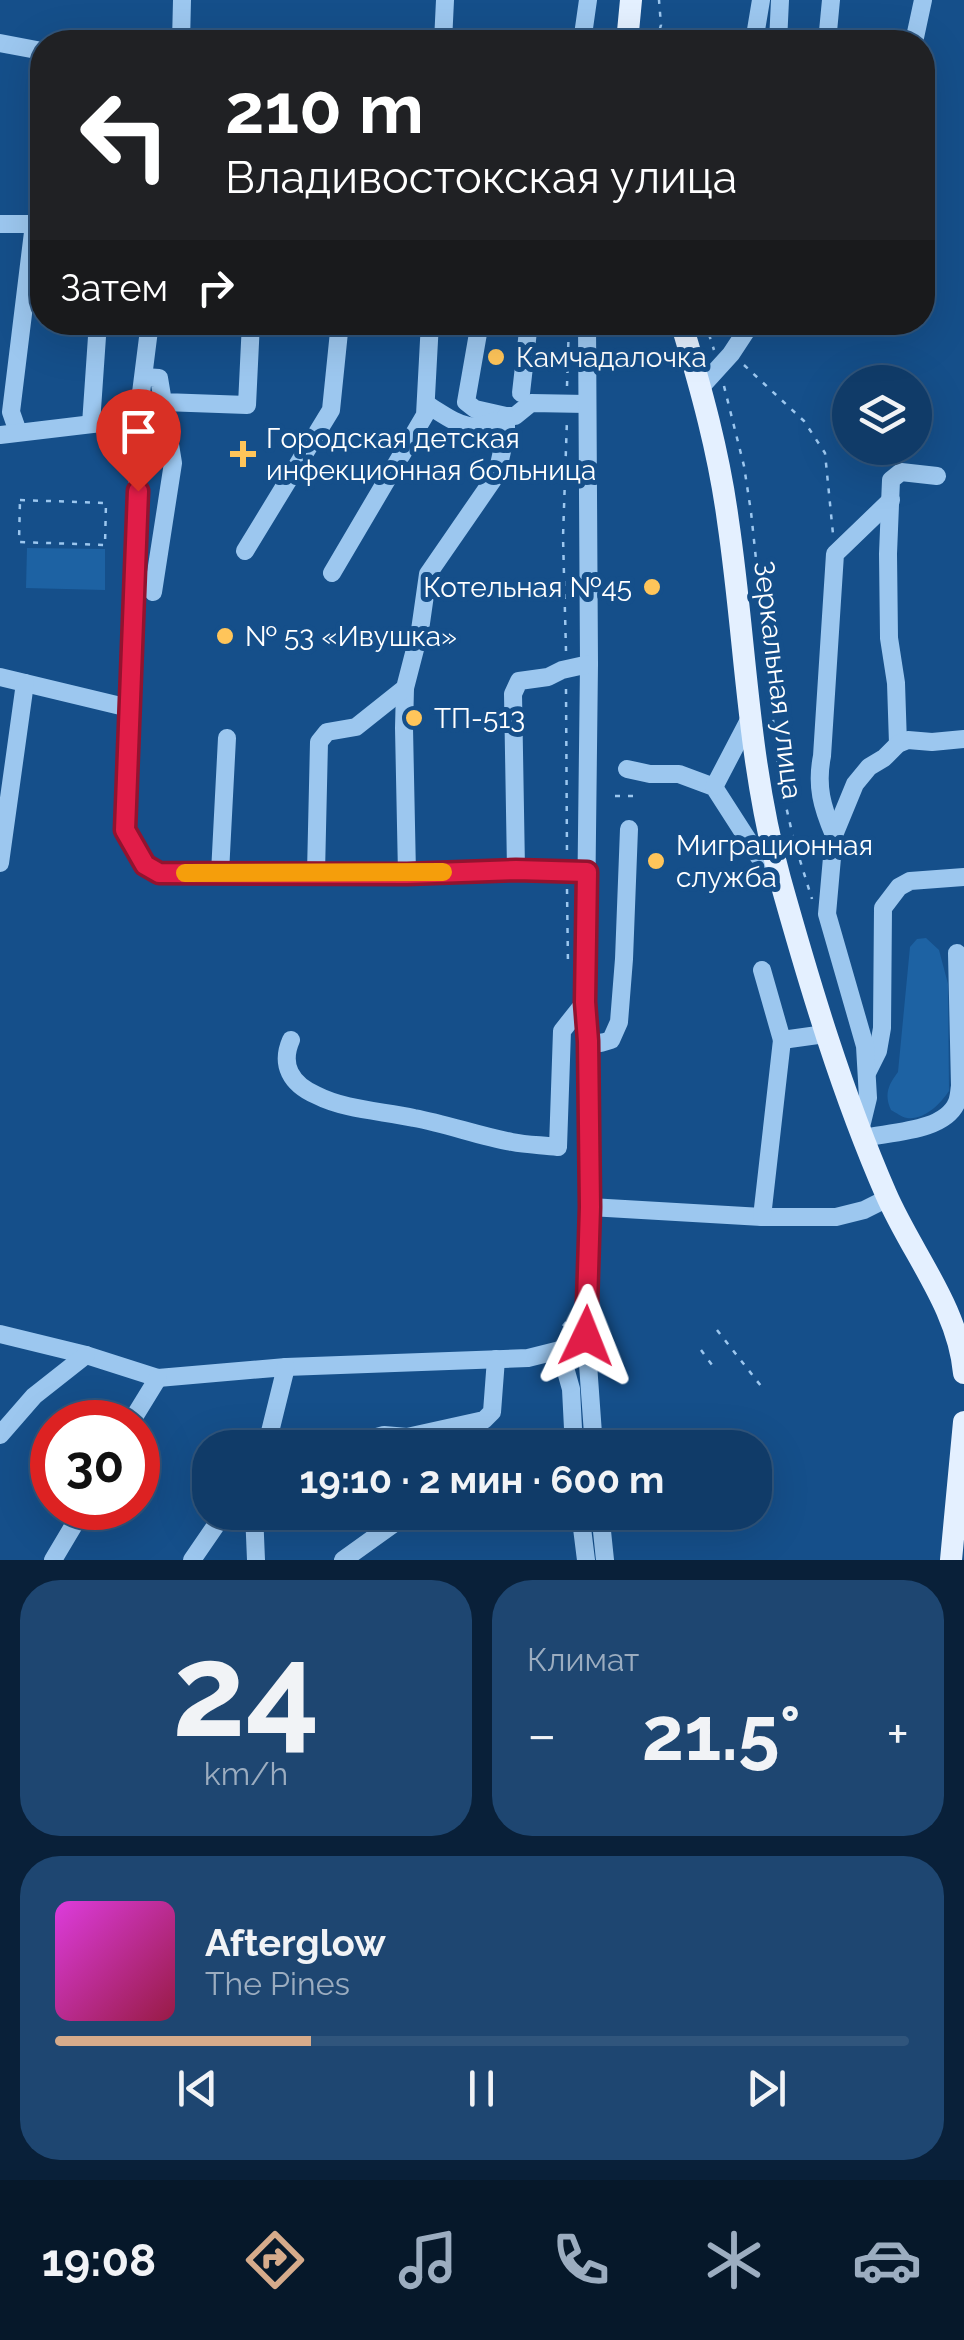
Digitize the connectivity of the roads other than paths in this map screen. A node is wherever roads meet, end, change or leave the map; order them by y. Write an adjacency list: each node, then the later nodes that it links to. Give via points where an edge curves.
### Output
1 (182, 0): 9 (street)
2 (445, 0): 10 (street)
3 (588, 0): 11 (street)
4 (631, 0): 12 (main road)
5 (761, 0): 13 (street)
6 (780, 0): 14 (street)
7 (831, 0): 15 (street)
8 (922, 0): 16 (street)
9 (181, 30)
10 (443, 30)
11 (584, 30)
12 (627, 30)
13 (756, 30)
14 (779, 30)
15 (828, 30)
16 (916, 30)
17 (0, 44): 18 (street)
18 (30, 48)
19 (0, 224): 20 (street)
20 (30, 224)
21 (30, 280): 40 (street)
22 (97, 335): 39 (street)
23 (148, 335): 33 (street)
24 (250, 335): 35 (street, via 247,405)
25 (339, 335): 43 (street, via 331,410)
26 (429, 335): 36 (street)
27 (478, 335): 38 (street, via 466,402)
28 (529, 335): 34 (street)
29 (587, 335): 37 (street)
30 (688, 335): 32 (main road, Зеркальная улица)
31 (743, 335): 32 (street)
32 (711, 382): 51 (main road, Зеркальная улица)
33 (142, 385): 35 (street, via 159,378); 39 (street, via 130,412); 50 (street)
34 (522, 393)
35 (164, 402): 45 (street, via 173,464)
36 (426, 404): 38 (street, via 471,428); 44 (street)
37 (588, 404): 38 (street, via 531,404); 46 (street)
38 (506, 416): 49 (street, via 496,474 428,574)
39 (92, 424): 40 (street)
40 (9, 434)
41 (937, 476): 42 (street, via 901,472 891,480)
42 (891, 500): 54 (street, via 889,638); 58 (street, via 834,554 818,774 819,798)
43 (245, 551)
44 (332, 573)
45 (154, 592)
46 (589, 664): 60 (street, via 519,681 513,694); 61 (street)
47 (0, 676): 48 (street)
48 (25, 683): 50 (street); 59 (street)
49 (406, 688): 63 (street, via 356,726 328,732 319,742); 64 (street)
50 (130, 708): 62 (street, via 125,830 145,865 159,873)
51 (749, 720): 56 (street); 66 (main road, Зеркальная улица)
52 (227, 738): 62 (street)
53 (964, 739): 54 (street)
54 (898, 744): 58 (street, via 855,784)
55 (627, 768): 56 (street, via 680,774)
56 (714, 787): 66 (street, via 759,857)
57 (629, 828): 73 (street, via 619,1022 611,1040)
58 (834, 835): 74 (street, via 827,914)
59 (0, 863)
60 (516, 870): 61 (street); 64 (street)
61 (587, 872): 69 (street)
62 (220, 873): 63 (street)
63 (316, 873): 64 (street)
64 (407, 874)
65 (960, 875): 74 (street, via 910,880 883,908 882,1028)
66 (780, 877): 70 (main road, Зеркальная улица)
67 (956, 953): 75 (street)
68 (762, 970): 72 (street)
69 (585, 1002): 71 (street, via 562,1031 558,1147 316,1096 288,1070); 73 (street)
70 (826, 1034): 72 (street); 76 (main road, Зеркальная улица)
71 (291, 1040)
72 (782, 1040): 79 (street)
73 (588, 1041): 78 (street)
74 (868, 1072): 76 (street)
75 (960, 1099): 76 (street, via 926,1127)
76 (862, 1135): 77 (main road, Зеркальная улица)
77 (888, 1198): 79 (street, via 836,1217); 86 (main road, Зеркальная улица, via 948,1314)
78 (590, 1207): 79 (street); 81 (street)
79 (762, 1217)
80 (0, 1334): 83 (street)
81 (586, 1336): 82 (street); 93 (street)
82 (560, 1350): 84 (street); 92 (street)
83 (86, 1355): 87 (street); 94 (street, via 34,1396)
84 (496, 1358): 85 (street); 91 (street, via 492,1412)
85 (286, 1367): 87 (street); 90 (street)
86 (964, 1373)
87 (158, 1378): 88 (street)
88 (144, 1400)
89 (964, 1422): 107 (main road)
90 (270, 1430)
91 (450, 1430)
92 (573, 1430)
93 (593, 1430)
94 (0, 1435)
95 (71, 1530): 101 (street)
96 (213, 1530): 102 (street)
97 (255, 1530): 103 (street)
98 (386, 1530): 104 (street)
99 (582, 1530): 105 (street)
100 (602, 1530): 106 (street)
101 (53, 1560)
102 (192, 1560)
103 (256, 1560)
104 (343, 1560)
105 (586, 1560)
106 (605, 1560)
107 (951, 1560)

